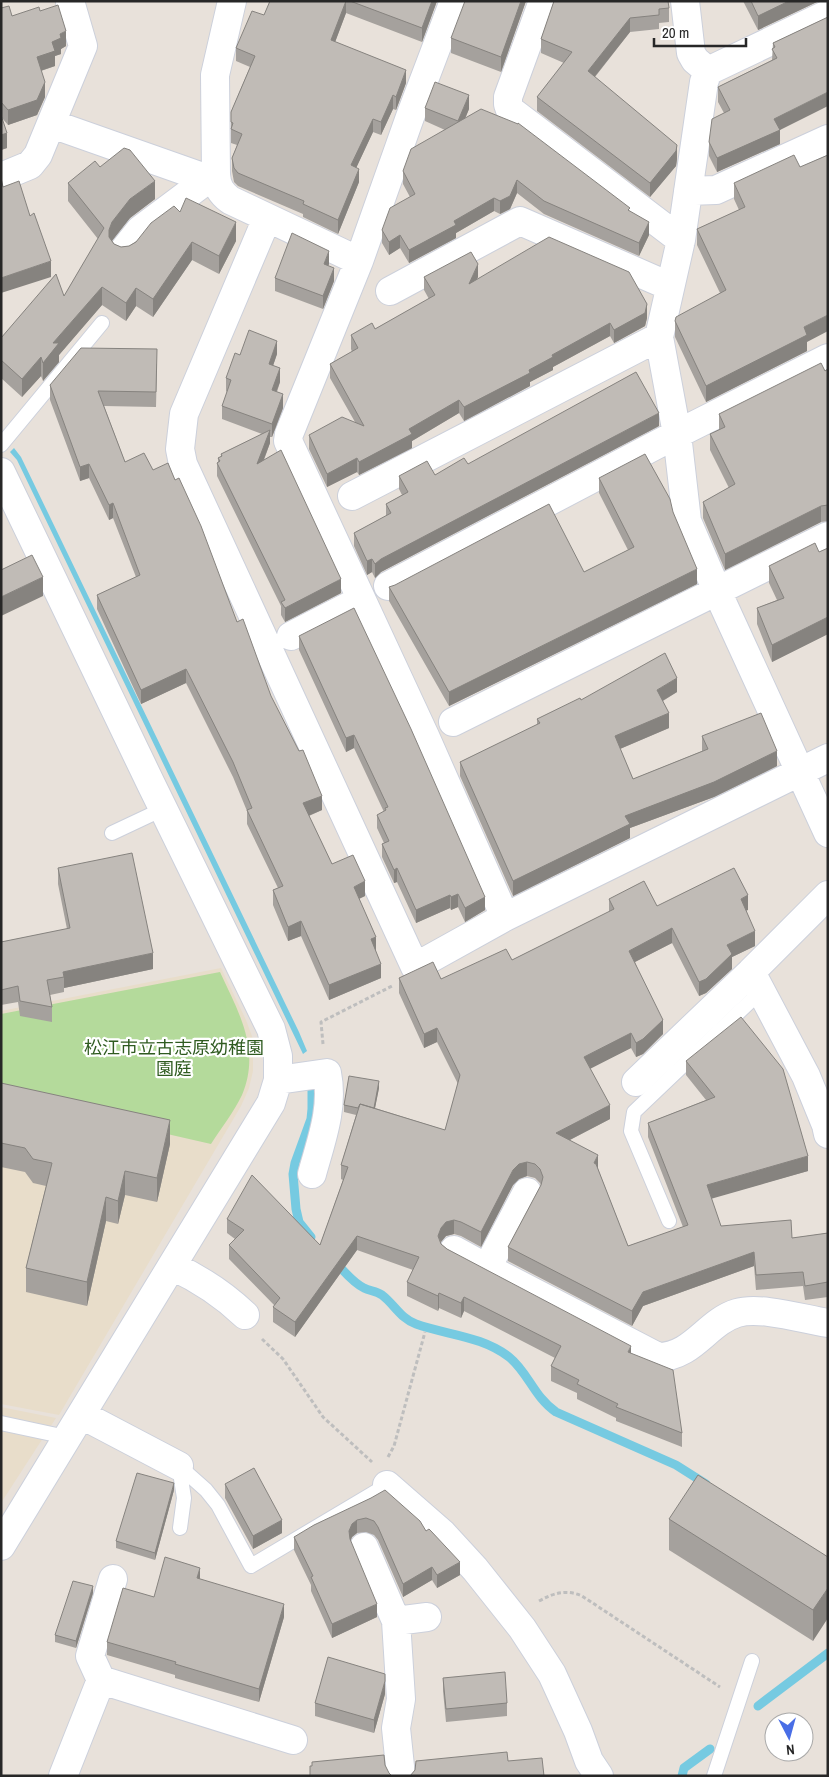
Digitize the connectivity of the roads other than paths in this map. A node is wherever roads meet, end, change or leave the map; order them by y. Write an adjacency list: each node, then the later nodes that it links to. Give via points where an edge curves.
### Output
1 (70, 1): 8 (street, via 83,46)
2 (232, 1): 11 (street, via 215,75 216,175)
3 (454, 1): 16 (street)
4 (543, 1): 14 (street, via 508,97 510,110)
5 (685, 1): 7 (street, via 691,53)
6 (828, 14): 7 (street)
7 (708, 71): 12 (street)
8 (52, 124): 10 (street, via 30,165); 11 (street)
9 (828, 139): 12 (street, via 716,190)
10 (1, 177)
11 (212, 182): 13 (street, via 230,200); 15 (street, via 140,230)
12 (688, 191): 14 (street)
13 (267, 218): 16 (street); 38 (street, via 184,414 180,449 183,464 415,967)
14 (680, 240): 17 (street)
15 (124, 250)
16 (359, 261): 29 (street, via 288,442)
17 (669, 286): 18 (street, via 520,221); 20 (street)
18 (390, 291)
19 (102, 322): 23 (lane)
20 (659, 337): 22 (street); 25 (street)
21 (828, 358): 22 (street)
22 (677, 434): 27 (street); 28 (street, via 687,520)
23 (1, 445)
24 (1, 472): 34 (street)
25 (352, 496)
26 (828, 536): 28 (street)
27 (388, 586)
28 (717, 591): 31 (street); 33 (street)
29 (361, 600): 30 (street); 38 (street)
30 (291, 636)
31 (453, 722)
32 (828, 758): 33 (street)
33 (800, 772): 36 (street); 38 (street)
34 (163, 809): 35 (lane); 40 (street, via 271,1029 278,1056)
35 (112, 833)
36 (828, 833)
37 (828, 895): 39 (street)
38 (505, 917)
39 (756, 982): 41 (street); 42 (street, via 806,1076); 45 (lane, via 634,1112 631,1131)
40 (278, 1080): 43 (street, via 327,1073 329,1112); 47 (street, via 271,1103)
41 (636, 1082)
42 (828, 1134)
43 (312, 1174)
44 (527, 1192): 48 (street)
45 (669, 1221)
46 (454, 1250): 48 (street)
47 (172, 1266): 49 (street, via 216,1290); 51 (street)
48 (487, 1268): 50 (street, via 658,1357 676,1355 685,1350 736,1313 752,1310)
49 (245, 1315)
50 (828, 1323)
51 (82, 1415): 53 (street); 54 (street)
52 (1, 1423): 53 (lane)
53 (66, 1437): 57 (street)
54 (179, 1466): 55 (lane, via 218,1504 251,1566); 56 (lane, via 184,1498)
55 (384, 1478): 67 (street, via 442,1533 512,1615 552,1674 589,1761)
56 (180, 1528)
57 (1, 1546)
58 (364, 1547): 61 (street)
59 (114, 1579): 63 (street, via 90,1656)
60 (427, 1617): 61 (street)
61 (396, 1621): 66 (street, via 401,1699 396,1728)
62 (752, 1661): 68 (lane)
63 (101, 1680): 64 (street); 65 (street)
64 (293, 1740)
65 (63, 1776)
66 (401, 1776)
67 (599, 1776)
68 (714, 1776)

